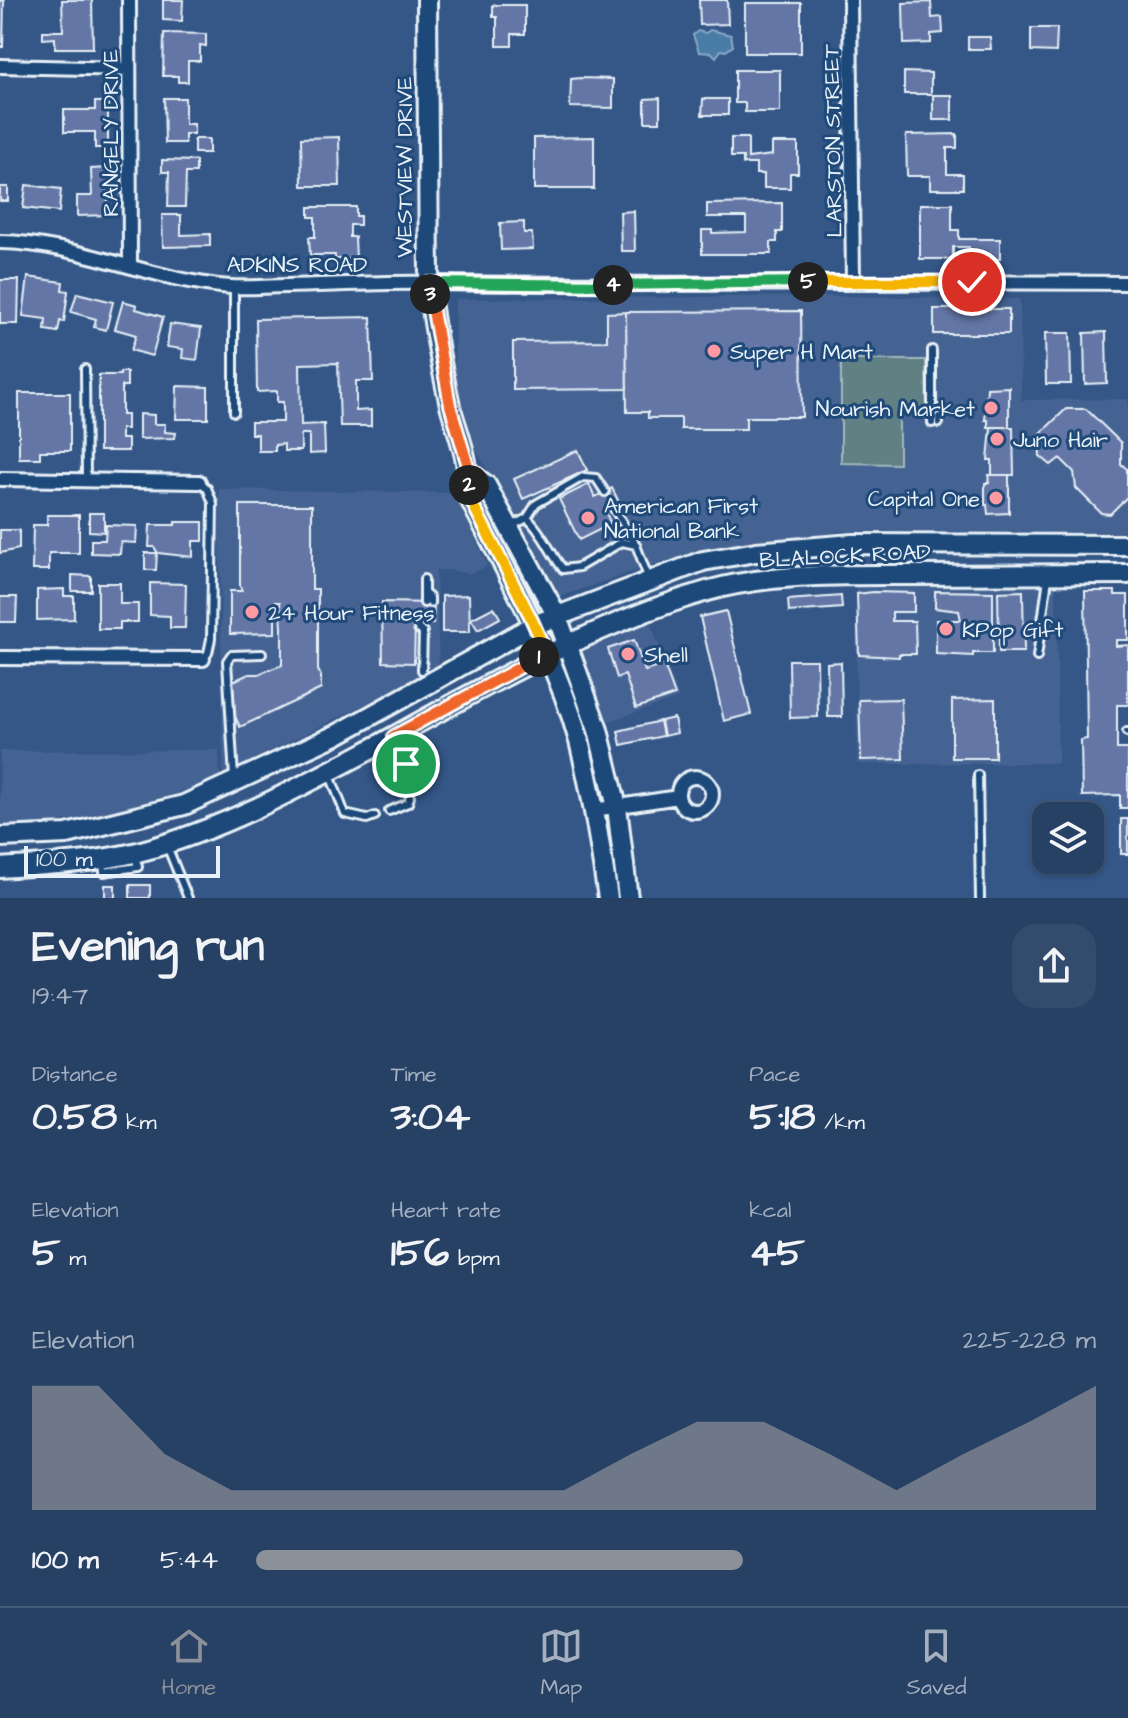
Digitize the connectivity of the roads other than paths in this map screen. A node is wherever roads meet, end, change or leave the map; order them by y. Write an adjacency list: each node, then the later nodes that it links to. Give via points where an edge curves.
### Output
1 (129, 0): 5 (street, RANGELY DRIVE)
2 (427, 0): 9 (main road, WESTVIEW DRIVE)
3 (850, 0): 8 (street, LARSTON STREET)
4 (0, 66): 5 (street)
5 (129, 69): 7 (street, RANGELY DRIVE)
6 (0, 242): 7 (street, ADKINS ROAD, via 29,242)
7 (130, 266): 11 (street, ADKINS ROAD, via 175,280)
8 (853, 281): 9 (street, ADKINS ROAD); 10 (street, ADKINS ROAD)
9 (429, 283): 11 (street, ADKINS ROAD); 16 (main road, WESTVIEW DRIVE, via 450,405)
10 (1128, 283)
11 (234, 287): 15 (lane)
12 (932, 350): 14 (lane)
13 (85, 369): 18 (lane)
14 (934, 402)
15 (234, 412)
16 (470, 473): 23 (main road, WESTVIEW DRIVE, via 486,485); 34 (main road, WESTVIEW DRIVE, via 468,495)
17 (0, 479): 18 (street)
18 (86, 481): 19 (street)
19 (199, 482): 41 (lane, via 213,503 211,639)
20 (605, 492): 22 (lane, via 596,478 583,477 536,504)
21 (613, 507): 24 (lane)
22 (527, 518): 23 (lane); 24 (lane, via 563,569 579,567 622,542)
23 (509, 528): 33 (main road, WESTVIEW DRIVE)
24 (636, 545): 30 (lane)
25 (1128, 545): 26 (main road, BLALOCK ROAD, via 852,544)
26 (756, 552): 30 (main road, BLALOCK ROAD, via 703,561); 31 (main road)
27 (1047, 574): 28 (main road, BLALOCK ROAD); 31 (main road, BLALOCK ROAD, via 852,575); 39 (lane)
28 (1128, 574)
29 (424, 579): 32 (lane)
30 (649, 581): 33 (main road, BLALOCK ROAD)
31 (760, 582): 36 (main road, BLALOCK ROAD, via 693,596)
32 (424, 593): 32 (lane, via 424,603 430,598)
33 (557, 616): 34 (main road, BLALOCK ROAD); 36 (main road, WESTVIEW DRIVE)
34 (534, 625): 38 (main road, WESTVIEW DRIVE); 43 (main road, BLALOCK ROAD)
35 (424, 627): 42 (lane)
36 (567, 644): 38 (main road, BLALOCK ROAD); 51 (main road, WESTVIEW DRIVE, via 598,730)
37 (262, 654): 48 (lane, via 231,655 227,661)
38 (547, 654): 44 (main road, BLALOCK ROAD); 52 (main road, WESTVIEW DRIVE, via 578,739)
39 (1037, 657)
40 (0, 658): 41 (street)
41 (203, 659)
42 (422, 670)
43 (338, 734): 45 (main road); 48 (main road, BLALOCK ROAD)
44 (394, 736): 45 (main road, BLALOCK ROAD); 53 (lane, via 406,764 402,776 410,797)
45 (347, 762): 46 (main road, BLALOCK ROAD)
46 (329, 771): 54 (lane, via 345,814); 55 (main road, BLALOCK ROAD, via 264,806)
47 (978, 775): 62 (lane)
48 (234, 782): 50 (main road, BLALOCK ROAD)
49 (678, 797): 51 (street)
50 (184, 805): 55 (main road); 56 (main road, BLALOCK ROAD, via 67,834)
51 (617, 807): 52 (street); 61 (main road, WESTVIEW DRIVE)
52 (594, 810): 60 (main road, WESTVIEW DRIVE)
53 (389, 811)
54 (375, 816)
55 (196, 833): 57 (main road, BLALOCK ROAD)
56 (0, 837)
57 (165, 843): 58 (main road, BLALOCK ROAD, via 72,863); 59 (lane)
58 (0, 868)
59 (188, 898)
60 (608, 898)
61 (628, 898)
62 (980, 898)

